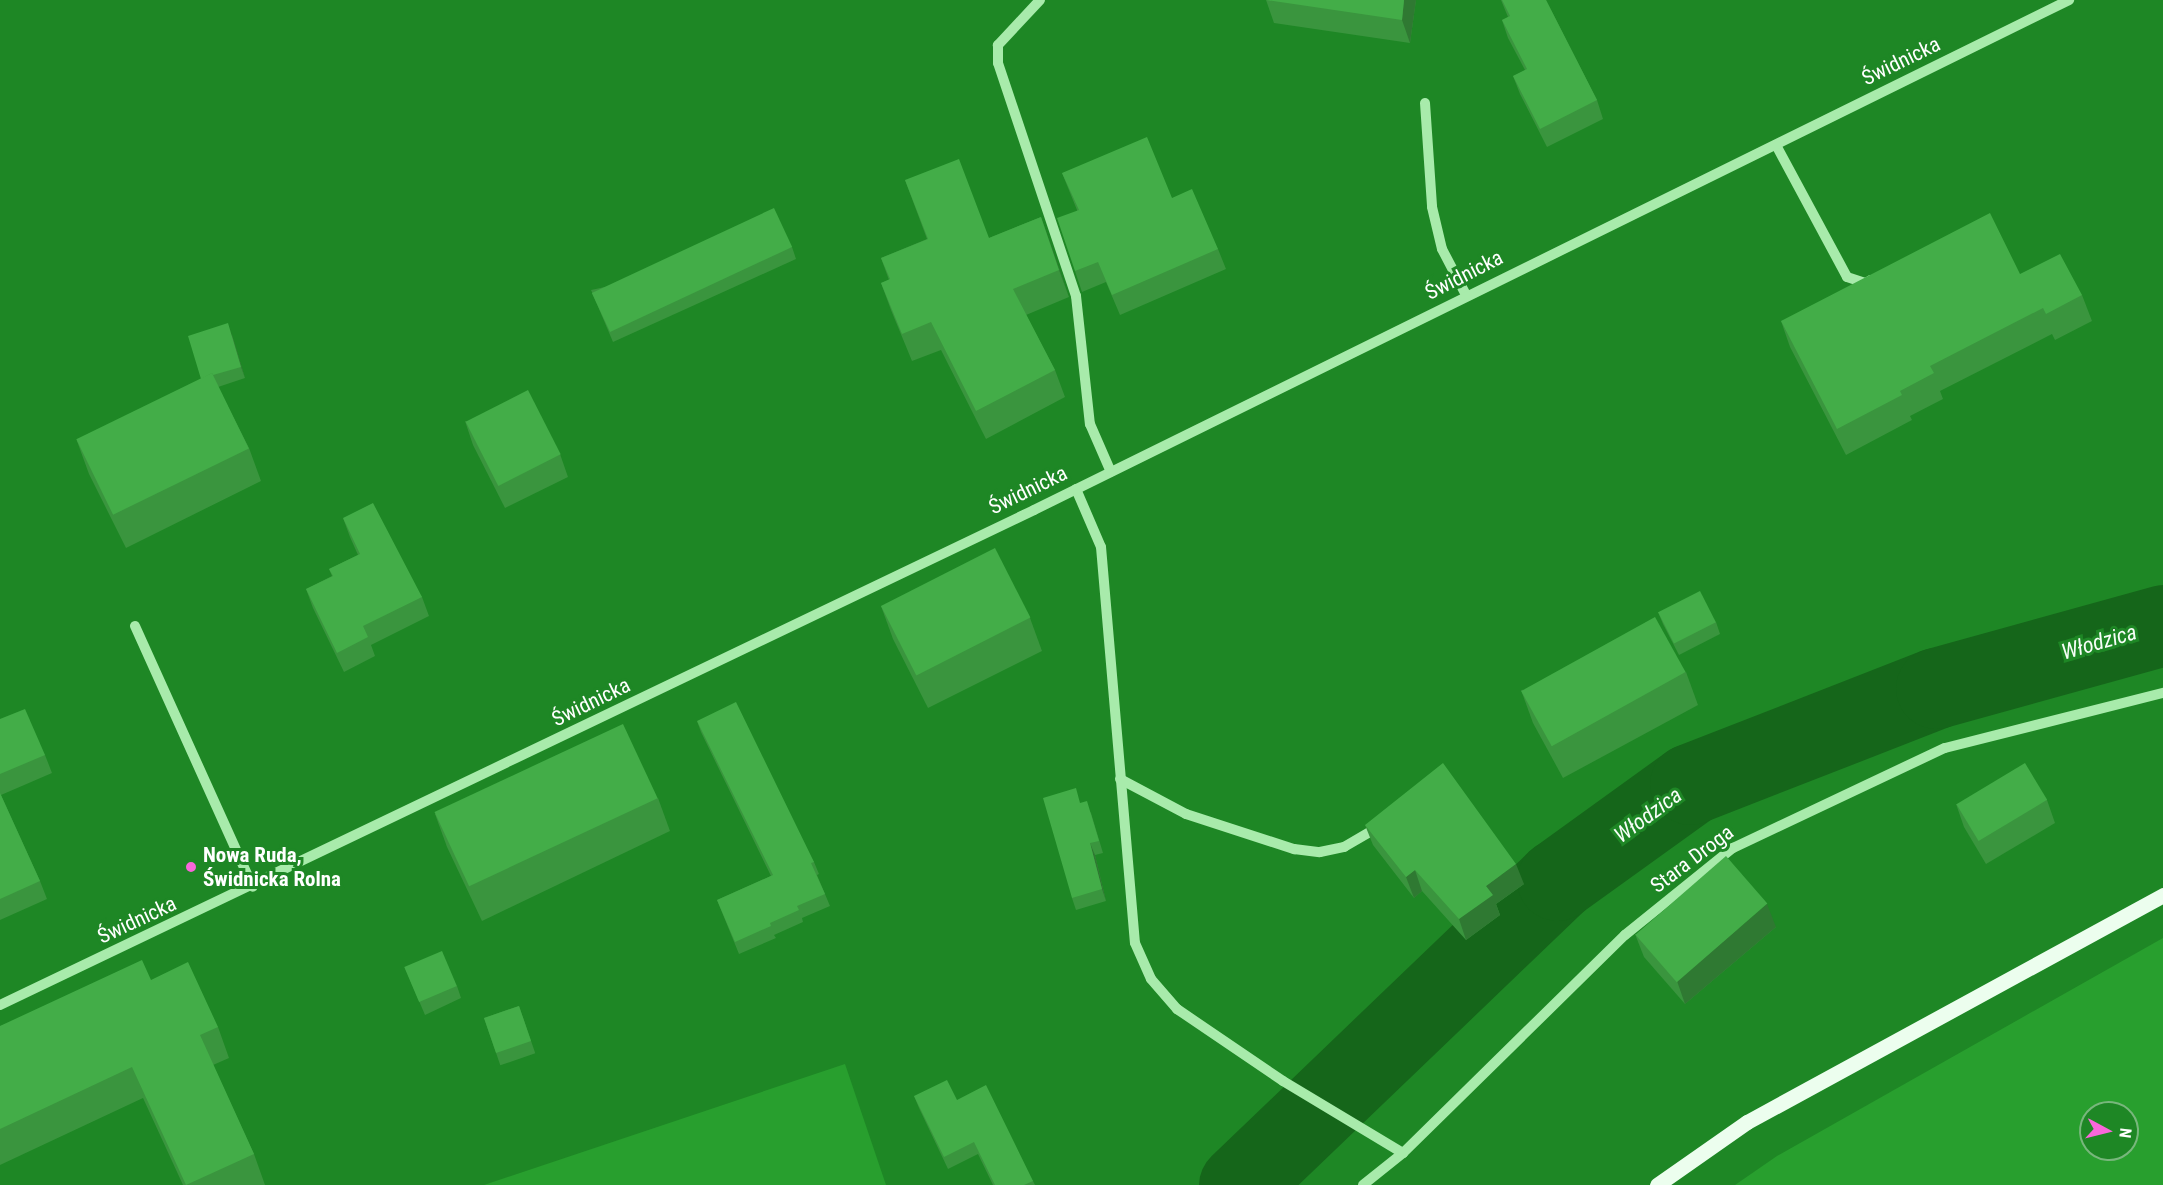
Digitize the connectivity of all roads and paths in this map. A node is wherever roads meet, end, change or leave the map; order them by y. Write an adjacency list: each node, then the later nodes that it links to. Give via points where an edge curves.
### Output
1 (1040, 0): 7 (street, via 998,45 998,63 1076,296 1090,424)
2 (2069, 0): 4 (street, Świdnicka)
3 (1425, 103): 6 (street, via 1432,207 1442,249)
4 (1776, 145): 5 (street, via 1847,277 1866,283); 6 (street, Świdnicka)
5 (1886, 273)
6 (1466, 295): 7 (street, Świdnicka)
7 (1111, 472): 8 (street, Świdnicka)
8 (1076, 489): 11 (street, via 1101,547); 13 (street, Świdnicka)
9 (135, 626): 13 (street)
10 (2163, 693): 16 (street, Stara Droga, via 1945,748 1733,848 1625,935)
11 (1120, 779): 12 (street, via 1185,814 1269,842 1320,852 1366,836); 16 (street, via 1136,943 1151,979 1178,1009 1282,1081)
12 (1394, 815)
13 (253, 887): 15 (street, Świdnicka)
14 (2163, 895): 18 (main road, via 1747,1122)
15 (0, 1005)
16 (1403, 1154): 17 (street, Stara Droga)
17 (1363, 1185)
18 (1657, 1185)

